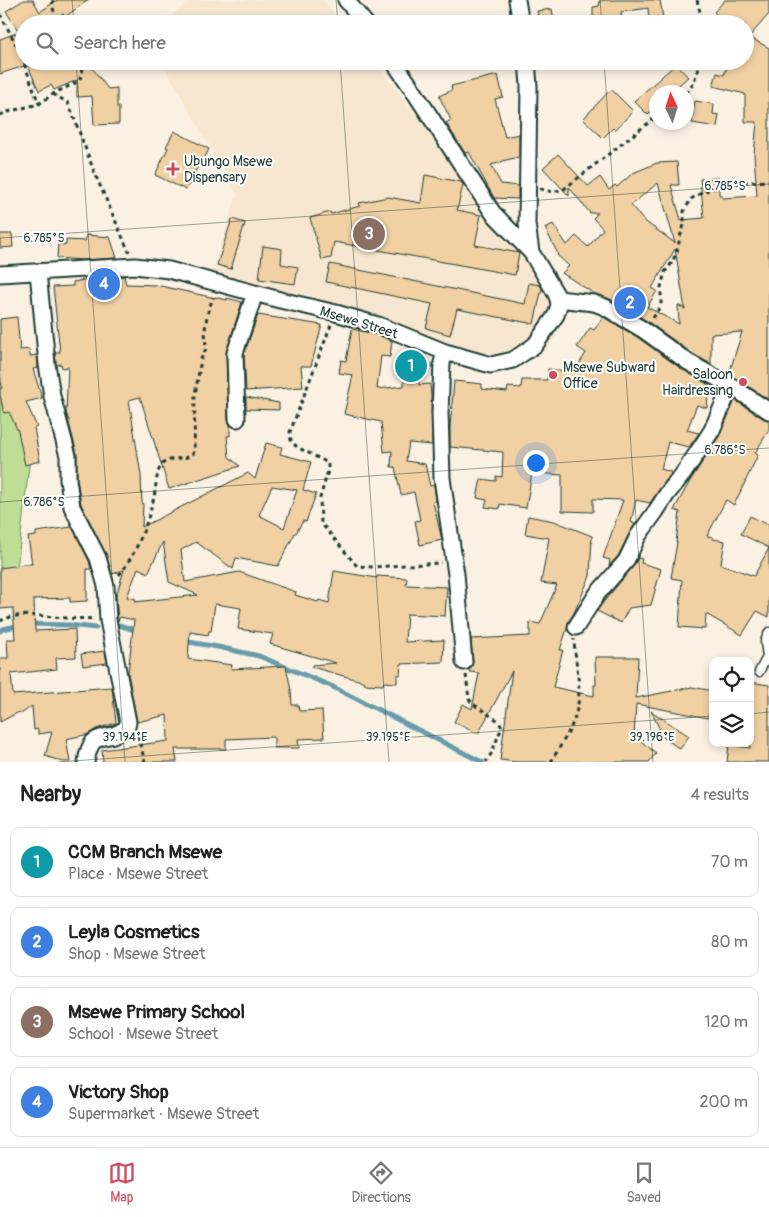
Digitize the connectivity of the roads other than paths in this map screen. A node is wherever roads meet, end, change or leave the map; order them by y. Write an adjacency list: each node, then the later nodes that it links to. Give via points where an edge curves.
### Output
1 (346, 0): 3 (street)
2 (517, 0): 4 (street)
3 (358, 15)
4 (520, 15)
5 (399, 70): 7 (street, via 493,213)
6 (528, 70): 7 (street, via 527,224)
7 (532, 252): 11 (street)
8 (38, 272): 9 (street, Msewe Street); 10 (street, Msewe Street, via 135,266 169,270); 20 (street, via 47,364 68,456 72,507 98,558 106,586 108,620 128,722 122,731 94,742)
9 (0, 274)
10 (255, 292): 12 (street, Msewe Street, via 381,326); 15 (street, via 235,353)
11 (558, 299): 12 (street, Msewe Street, via 556,314 535,345 513,360 491,364); 13 (street, via 605,307 688,362)
12 (445, 352): 18 (street, via 440,405 442,478)
13 (731, 386): 14 (street); 16 (street, via 705,441 638,536 626,561 597,594)
14 (769, 411)
15 (237, 420)
16 (576, 627)
17 (769, 632): 19 (lane, via 765,641 768,657)
18 (464, 662)
19 (759, 672)
20 (86, 762)

